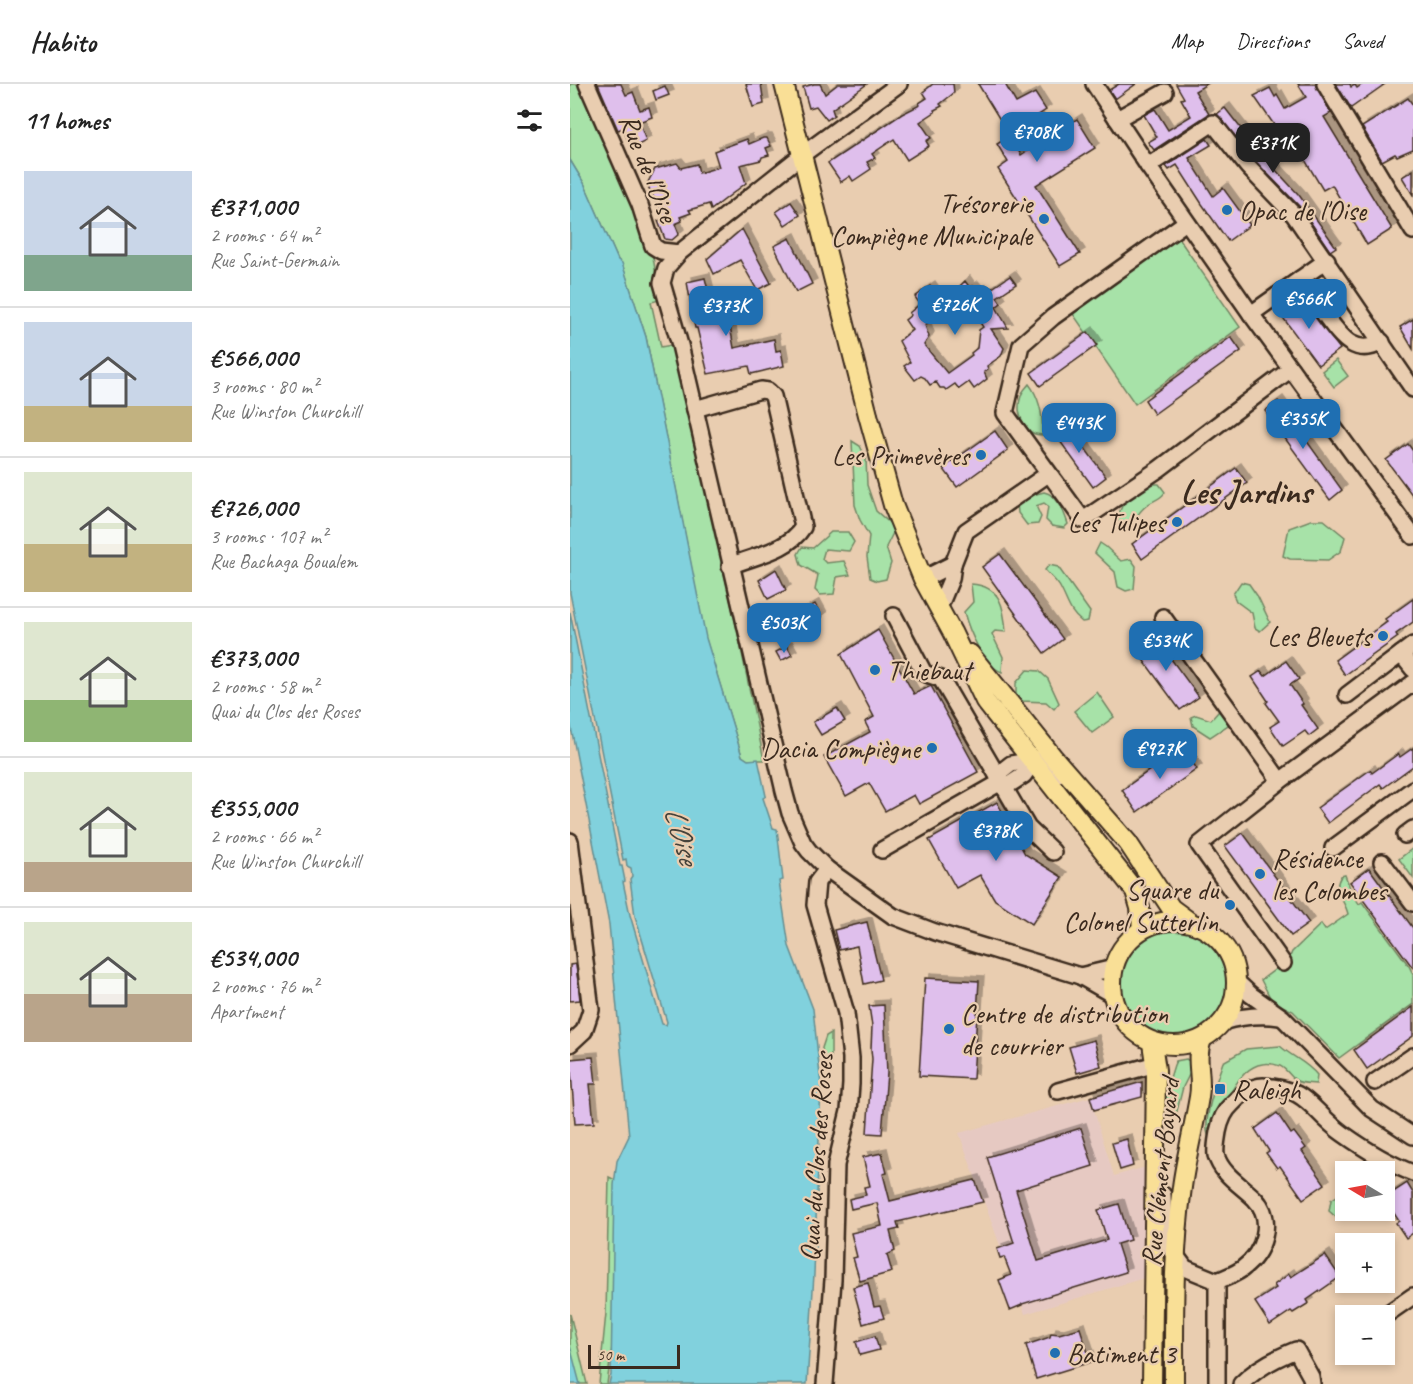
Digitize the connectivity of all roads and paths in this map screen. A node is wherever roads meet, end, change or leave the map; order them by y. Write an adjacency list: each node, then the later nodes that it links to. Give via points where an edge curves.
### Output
1 (587, 84): 12 (street, Rue de l'Oise, via 640,205)
2 (784, 84): 8 (main road)
3 (899, 84): 8 (street)
4 (1094, 84): 7 (street)
5 (1325, 84): 11 (street)
6 (1166, 92): 7 (street)
7 (1117, 119): 9 (street)
8 (802, 155): 13 (street); 26 (main road, via 893,505)
9 (1148, 166): 10 (street); 14 (street, via 1213,123 1294,215)
10 (1186, 222): 17 (street); 22 (street, via 1053,317 1021,345 1005,413)
11 (1413, 231)
12 (653, 246): 13 (street, Rue de l'Oise); 16 (street)
13 (679, 253): 16 (street, via 666,268)
14 (1327, 261): 15 (street); 18 (street)
15 (1300, 279): 17 (street); 18 (street, via 1345,340 1365,348)
16 (662, 283): 21 (street)
17 (1251, 314): 19 (street)
18 (1382, 342): 20 (street)
19 (1292, 369): 22 (street, via 1159,469 1083,520); 23 (street)
20 (1413, 389)
21 (694, 409): 25 (street); 25 (street, via 761,390 773,396 803,527 782,547)
22 (1048, 474): 24 (street, via 966,531)
23 (1413, 536)
24 (953, 564): 26 (street); 27 (street)
25 (730, 566): 45 (street, via 790,813 803,843)
26 (923, 579): 27 (main road)
27 (939, 608): 30 (main road)
28 (894, 616): 36 (street, via 924,673 941,679)
29 (1163, 617): 37 (street)
30 (952, 632): 35 (main road, via 985,701); 38 (main road)
31 (1407, 649): 32 (street); 34 (street)
32 (1413, 669)
33 (1413, 683): 37 (street)
34 (1347, 695)
35 (1034, 761): 36 (street, via 1011,764); 38 (street, via 1044,760); 48 (main road, via 1135,891)
36 (1001, 781): 42 (street); 43 (street, via 1028,828)
37 (1280, 781): 49 (street, via 1199,844)
38 (1077, 785): 47 (main road, via 1128,843 1171,908)
39 (1413, 789): 41 (street)
40 (570, 841): 58 (street, via 591,1010 584,1031)
41 (1333, 848)
42 (882, 850)
43 (1053, 852)
44 (1382, 862): 46 (street)
45 (827, 869): 51 (street, via 892,915); 70 (street, Quai du Clos des Roses, via 818,882 814,905 846,1013 851,1084 836,1165)
46 (1413, 903)
47 (1192, 923): 48 (main road, via 1158,922); 52 (main road, via 1216,936 1226,949)
48 (1142, 929): 50 (main road, via 1129,939)
49 (1283, 963)
50 (1114, 968): 51 (street); 53 (main road)
51 (1080, 976): 53 (street)
52 (1236, 981): 54 (street); 55 (main road, via 1232,1003)
53 (1113, 995): 57 (main road, via 1119,1012 1131,1027)
54 (1282, 1017): 55 (street, via 1262,1014); 63 (street, via 1372,1109)
55 (1222, 1022): 56 (main road)
56 (1202, 1039): 57 (main road); 66 (main road, Rue Clément Bayard, via 1197,1051 1200,1090 1182,1186)
57 (1152, 1043): 60 (main road, Rue Clément Bayard)
58 (570, 1044)
59 (1413, 1056): 61 (street)
60 (1156, 1064): 62 (street); 64 (main road, Rue Clément Bayard)
61 (1375, 1082)
62 (1058, 1091)
63 (1413, 1136)
64 (1156, 1150): 66 (street, via 1162,1161 1164,1236); 71 (main road, Rue Clément Bayard)
65 (1413, 1173): 67 (street, via 1341,1132 1306,1098 1283,1088 1258,1086 1243,1094 1229,1106 1220,1123 1216,1156 1230,1177 1262,1208 1265,1236 1251,1261)
66 (1175, 1255): 67 (street, via 1185,1268); 72 (main road, Rue Clément Bayard)
67 (1217, 1281): 73 (street)
68 (1413, 1296): 69 (street)
69 (1395, 1308)
70 (825, 1384)
71 (1152, 1384)
72 (1174, 1384)
73 (1217, 1384)
74 (1241, 1384): 75 (street, via 1251,1373 1296,1350)
75 (1312, 1384)

